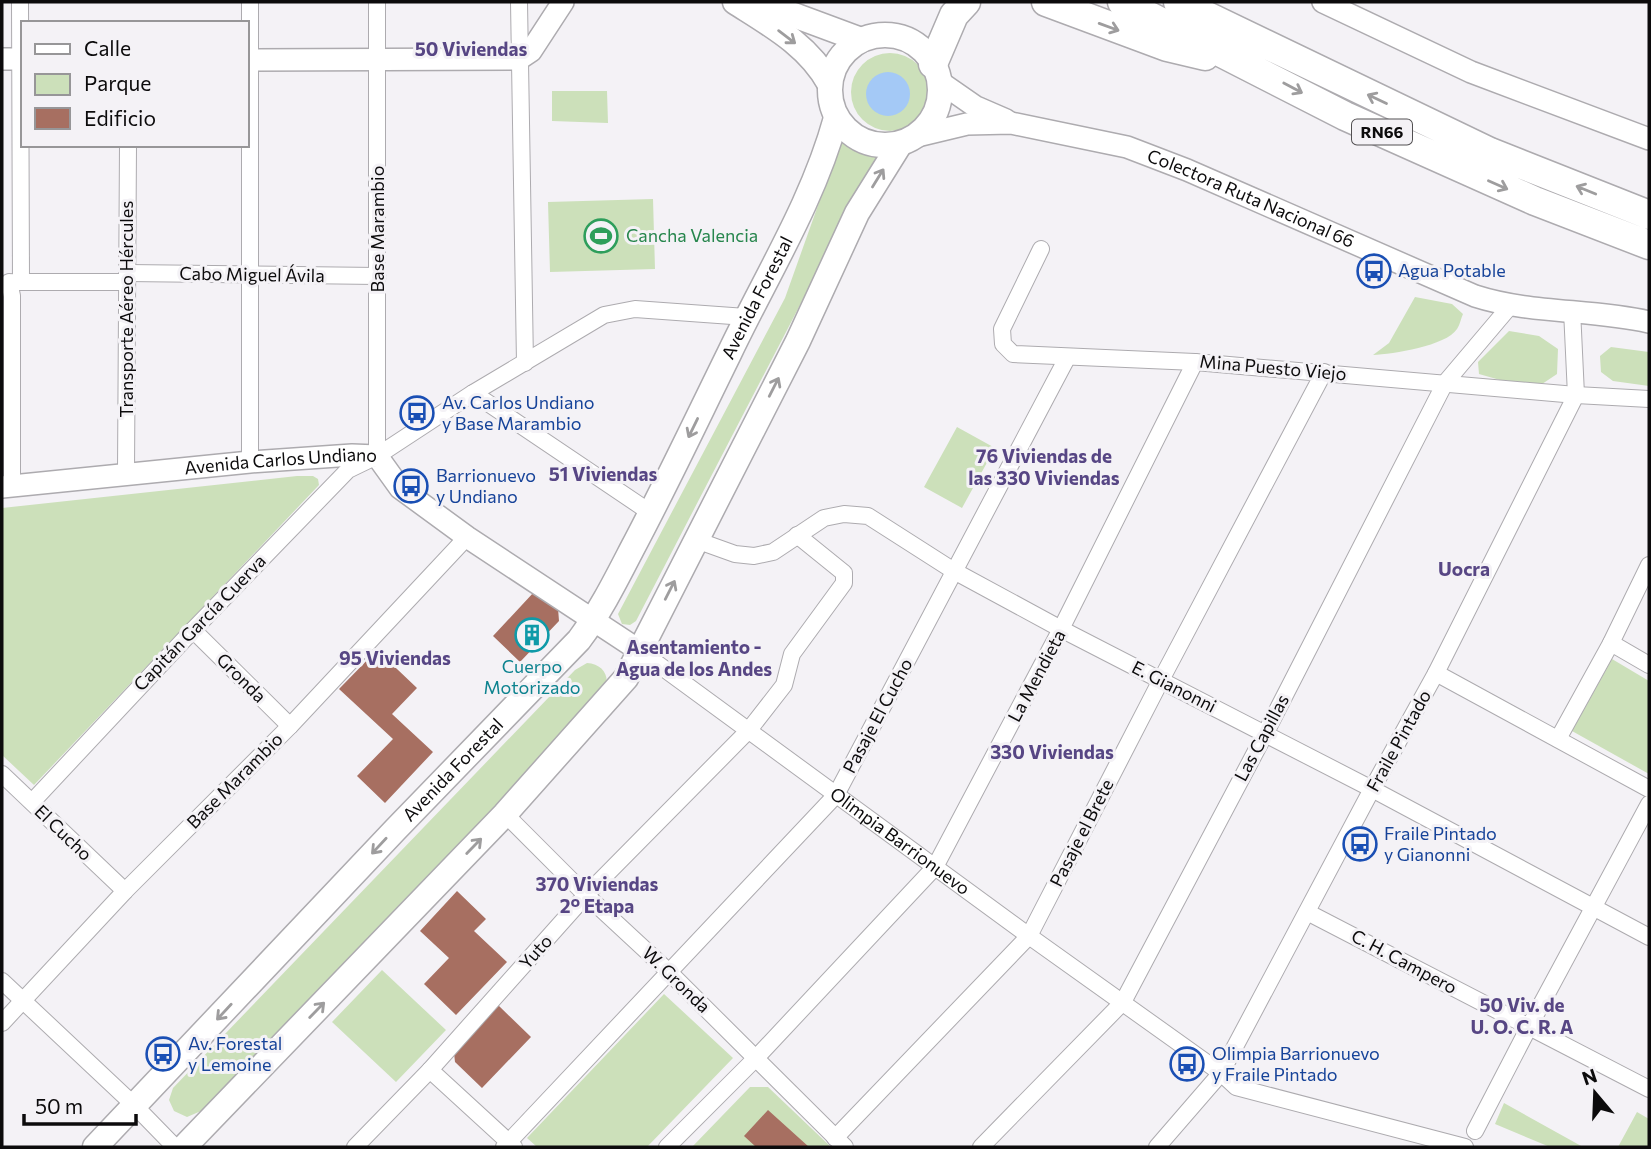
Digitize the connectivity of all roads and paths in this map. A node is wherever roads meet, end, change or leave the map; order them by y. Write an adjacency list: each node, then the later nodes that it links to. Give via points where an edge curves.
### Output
1 (20, 2): 14 (street)
2 (250, 2): 16 (street)
3 (377, 2): 17 (street, Base Marambio)
4 (519, 2): 15 (street)
5 (564, 2): 15 (street, via 531,51)
6 (735, 2): 20 (main road, one-way to 20, via 790,38 819,65)
7 (769, 2): 13 (main road)
8 (966, 2): 19 (highway, via 954,15)
9 (1046, 2): 18 (highway, one-way to 18, via 1167,47)
10 (1122, 2): 18 (highway, RN66)
11 (1178, 2): 26 (highway, RN66, one-way to 11, via 1490,152)
12 (1323, 2): 23 (street, via 1471,72)
13 (861, 40): 19 (main road, via 878,35 914,42 928,54); 20 (main road, via 846,50)
14 (15, 59): 32 (street)
15 (519, 59): 17 (street); 39 (street)
16 (248, 61): 17 (street); 29 (street)
17 (377, 61): 30 (street, Base Marambio)
18 (1251, 66): 27 (highway, RN66, one-way to 27, via 1345,116 1535,201)
19 (937, 73): 22 (street, via 976,107); 24 (main road, via 938,107 930,123)
20 (829, 83): 21 (main road)
21 (836, 118): 24 (main road, via 864,142 882,146); 35 (main road, Avenida Forestal, via 811,192)
22 (1011, 122): 24 (street, via 967,124); 33 (street, Colectora Ruta Nacional 66, via 1135,150 1475,296)
23 (1649, 139)
24 (909, 140): 52 (main road, one-way to 24, via 798,341 857,213)
25 (128, 147): 31 (street, Transporte Aéreo Hércules)
26 (1649, 215)
27 (1649, 245)
28 (1041, 249): 37 (street, Mina Puesto Viejo, via 1002,329 1003,344 1013,354)
29 (249, 275): 30 (street, Cabo Miguel Ávila); 31 (street, Cabo Miguel Ávila); 46 (street)
30 (378, 276): 45 (street, Base Marambio)
31 (127, 278): 32 (street, Cabo Miguel Ávila); 47 (street, Transporte Aéreo Hércules)
32 (11, 282): 48 (street)
33 (1511, 305): 34 (street, Colectora Ruta Nacional 66); 41 (street, Las Capillas)
34 (1572, 310): 36 (street, Colectora Ruta Nacional 66); 43 (street, Fraile Pintado)
35 (746, 317): 39 (street, Avenida Carlos Undiano, via 635,309 604,315); 49 (main road, Avenida Forestal, one-way to 49)
36 (1649, 322)
37 (1067, 358): 38 (street, Mina Puesto Viejo); 54 (street, Pasaje El Cucho)
38 (1195, 362): 40 (street, Mina Puesto Viejo); 56 (street, La Mendieta)
39 (525, 363): 42 (street, Avenida Carlos Undiano)
40 (1324, 372): 41 (street, Mina Puesto Viejo); 62 (street, Pasaje el Brete)
41 (1445, 383): 43 (street, Mina Puesto Viejo); 65 (street, Las Capillas)
42 (473, 394): 45 (street, Avenida Carlos Undiano); 49 (street)
43 (1576, 395): 44 (street, Mina Puesto Viejo); 61 (street, Fraile Pintado)
44 (1649, 399)
45 (377, 456): 46 (street, Avenida Carlos Undiano); 51 (street, Olimpia Barrionuevo, via 400,488); 57 (street, Capitán García Cuerva, via 336,480)
46 (250, 462): 47 (street, Avenida Carlos Undiano)
47 (126, 473): 48 (street, Avenida Carlos Undiano)
48 (7, 486)
49 (651, 513): 55 (main road, Avenida Forestal)
50 (797, 535): 52 (street, E. Gianonni, via 773,552 754,556); 54 (street, E. Gianonni, via 824,518 868,516); 64 (street, Yuto, via 844,573 845,583 792,654 784,685)
51 (467, 537): 55 (street, Olimpia Barrionuevo); 63 (street, Base Marambio)
52 (696, 540): 59 (main road, one-way to 52)
53 (1649, 565): 58 (street)
54 (954, 571): 56 (street, E. Gianonni); 70 (street, Pasaje El Cucho)
55 (595, 619): 59 (street, Olimpia Barrionuevo); 91 (main road, Avenida Forestal, one-way to 91)
56 (1061, 629): 62 (street, E. Gianonni); 74 (street, La Mendieta)
57 (193, 630): 63 (street, Gronda); 71 (street, Capitán García Cuerva)
58 (1611, 643): 60 (street); 66 (street)
59 (639, 650): 64 (street, Olimpia Barrionuevo); 73 (main road, via 626,678)
60 (1649, 665)
61 (1436, 673): 66 (street); 68 (street, Fraile Pintado)
62 (1161, 680): 65 (street, E. Gianonni); 79 (street, Pasaje el Brete)
63 (290, 726): 75 (street, Base Marambio)
64 (749, 730): 70 (street, Olimpia Barrionuevo); 76 (street, Yuto)
65 (1265, 734): 68 (street, E. Gianonni); 84 (street, Las Capillas)
66 (1558, 739): 69 (street)
67 (2, 774): 71 (street, El Cucho)
68 (1372, 789): 77 (street, E. Gianonni); 78 (street, Fraile Pintado)
69 (1649, 789)
70 (836, 796): 74 (street, Olimpia Barrionuevo); 81 (street, Pasaje El Cucho)
71 (32, 802): 75 (street, El Cucho)
72 (1649, 804): 77 (street)
73 (505, 814): 76 (street, W. Gronda); 97 (main road, one-way to 73)
74 (935, 867): 79 (street, Olimpia Barrionuevo); 87 (street, La Mendieta)
75 (125, 891): 83 (street, Base Marambio)
76 (586, 895): 81 (street, W. Gronda); 88 (street, Yuto)
77 (1594, 908): 80 (street, E. Gianonni); 86 (street)
78 (1307, 912): 86 (street, C. H. Campero); 89 (street, Fraile Pintado)
79 (1029, 936): 84 (street, Olimpia Barrionuevo); 93 (street, Pasaje el Brete)
80 (1649, 937)
81 (668, 971): 87 (street, W. Gronda); 94 (street, Pasaje El Cucho)
82 (2, 981): 83 (street)
83 (23, 1002): 85 (street, Base Marambio); 91 (street)
84 (1123, 1002): 89 (street, Olimpia Barrionuevo); 100 (street, Las Capillas)
85 (2, 1023)
86 (1528, 1027): 90 (street, C. H. Campero); 92 (street)
87 (756, 1058): 93 (street, W. Gronda); 99 (street, La Mendieta)
88 (430, 1070): 94 (street); 98 (street, Yuto)
89 (1221, 1073): 101 (street, Fraile Pintado); 102 (street, Olimpia Barrionuevo, via 1236,1087)
90 (1649, 1089)
91 (135, 1106): 95 (main road, Avenida Forestal); 96 (street)
92 (1475, 1130)
93 (840, 1142)
94 (509, 1146)
95 (95, 1147)
96 (174, 1147)
97 (184, 1147)
98 (355, 1147)
99 (667, 1147)
100 (981, 1147)
101 (1157, 1147)
102 (1465, 1147)

